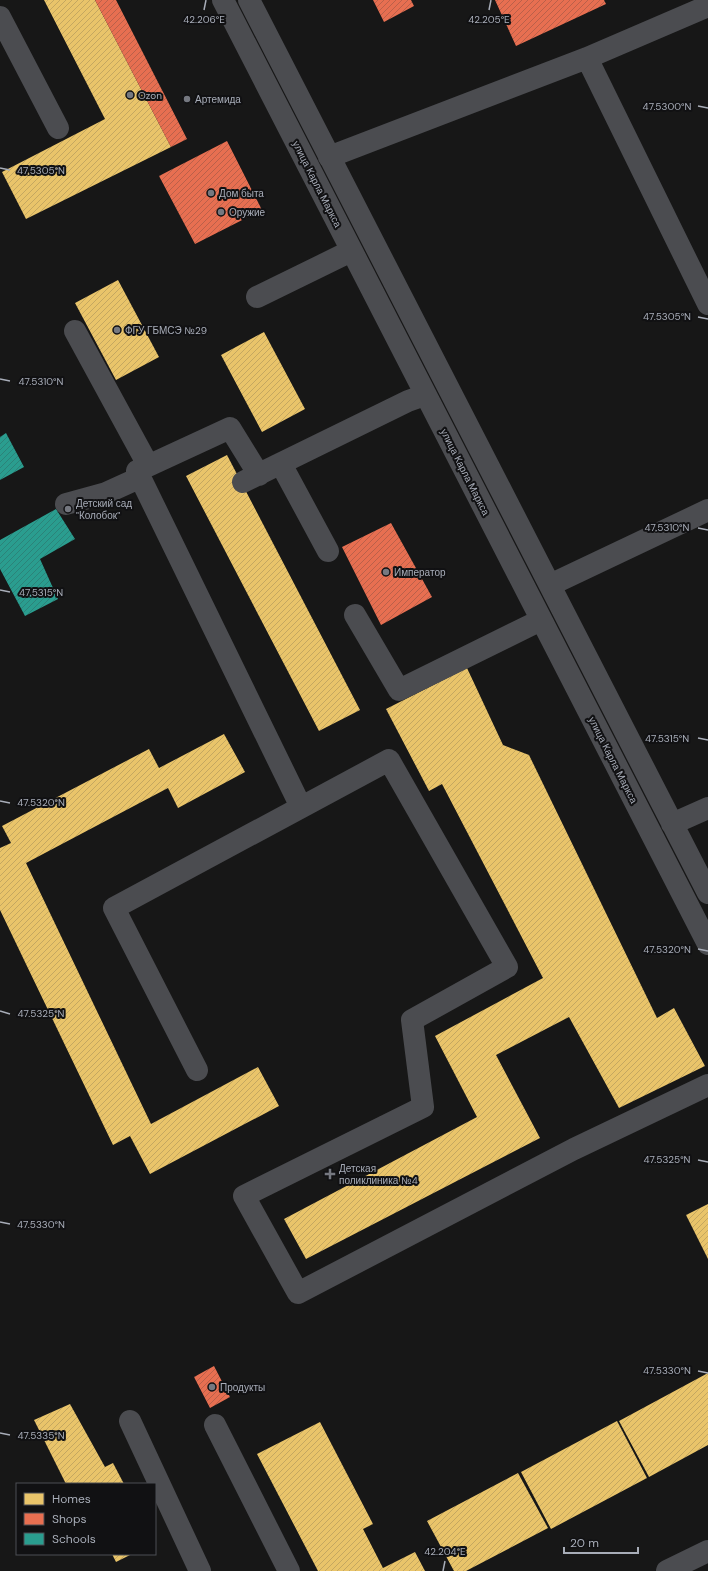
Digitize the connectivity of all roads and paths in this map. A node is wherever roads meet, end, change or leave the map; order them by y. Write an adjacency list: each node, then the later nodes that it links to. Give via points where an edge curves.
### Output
1 (222, 0): 8 (street, улица Карла Маркса)
2 (248, 0): 7 (street)
3 (708, 6): 5 (street)
4 (0, 17): 6 (street)
5 (587, 58): 7 (street); 10 (street)
6 (58, 128)
7 (329, 157): 18 (street)
8 (351, 251): 9 (street); 12 (street, улица Карла Маркса)
9 (257, 297)
10 (708, 304)
11 (75, 332): 14 (street)
12 (425, 394): 13 (street); 20 (street, улица Карла Маркса)
13 (281, 464): 14 (street, via 251,478 230,428); 17 (street)
14 (144, 472): 15 (street, via 106,493); 21 (street)
15 (66, 504)
16 (708, 510): 18 (street)
17 (328, 551)
18 (550, 585): 23 (street)
19 (355, 615): 20 (street, via 399,690)
20 (541, 620): 25 (street, улица Карла Маркса)
21 (301, 807): 26 (street, via 114,908); 27 (street, via 389,760 507,967 412,1020 423,1107 244,1196 298,1293 574,1149)
22 (708, 808): 23 (street)
23 (672, 824): 24 (street)
24 (708, 892)
25 (708, 944)
26 (197, 1070)
27 (708, 1085)
28 (130, 1421): 31 (street)
29 (215, 1425): 32 (street)
30 (708, 1550): 33 (street)
31 (200, 1571)
32 (289, 1571)
33 (667, 1571)

